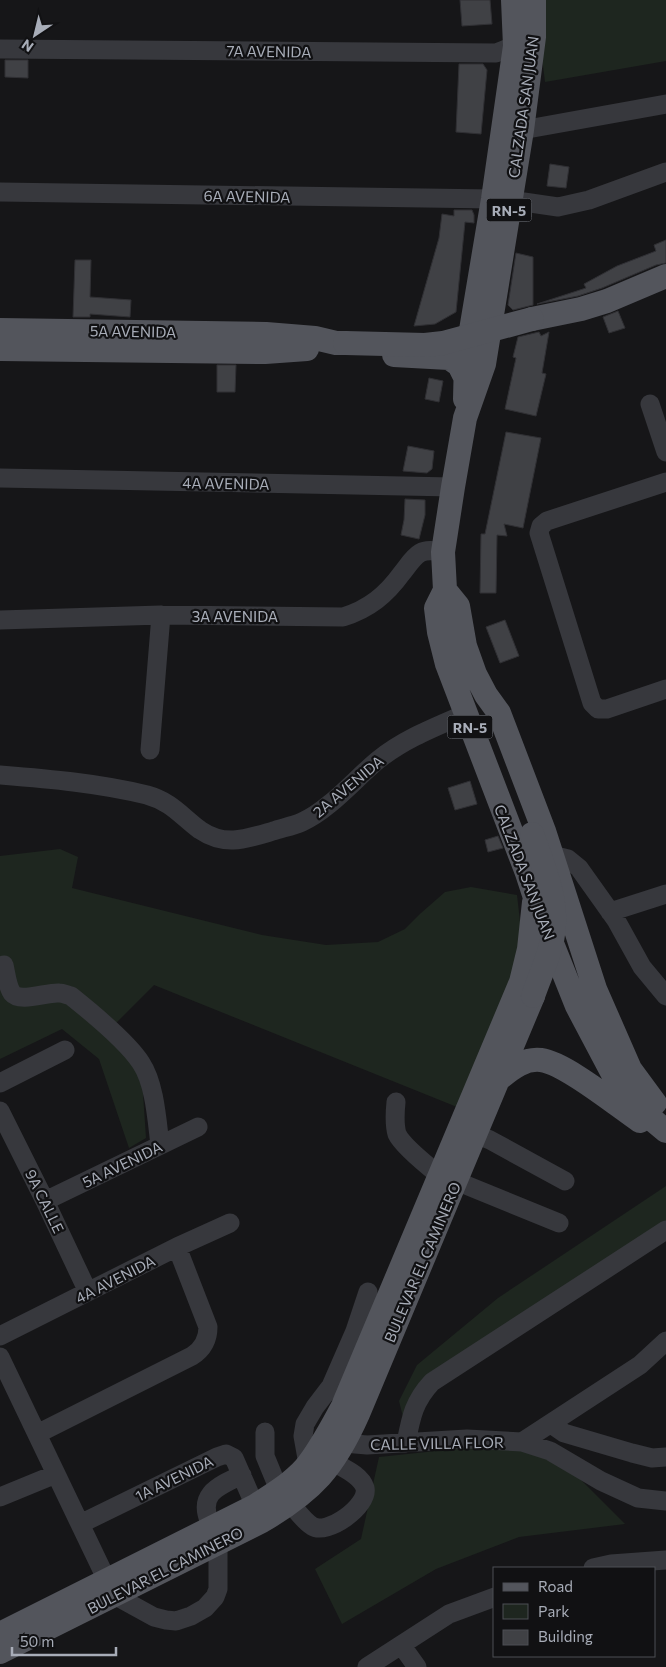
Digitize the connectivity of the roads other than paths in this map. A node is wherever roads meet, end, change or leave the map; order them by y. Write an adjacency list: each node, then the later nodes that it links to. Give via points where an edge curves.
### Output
1 (513, 0): 3 (main road, CALZADA SAN JUAN / RN-5)
2 (534, 0): 3 (main road, CALZADA SAN JUAN / RN-5)
3 (525, 42): 4 (street, 7A AVENIDA, via 496,53); 6 (main road, CALZADA SAN JUAN / RN-5); 9 (main road, CALZADA SAN JUAN / RN-5)
4 (0, 49)
5 (666, 104): 6 (street)
6 (522, 130): 9 (main road, CALZADA SAN JUAN / RN-5)
7 (666, 172): 9 (street, 6A AVENIDA, via 589,200 558,207)
8 (0, 192): 9 (street, 6A AVENIDA)
9 (502, 199): 11 (main road, CALZADA SAN JUAN / RN-5); 17 (main road, CALZADA SAN JUAN / RN-5, via 484,364)
10 (666, 276): 13 (main road, 5A AVENIDA, bridge, via 581,309 424,346 341,343 315,338)
11 (471, 324): 13 (main road, 5A AVENIDA, via 463,331 439,339); 15 (main road, CALZADA SAN JUAN / RN-5)
12 (0, 330): 13 (main road, 5A AVENIDA)
13 (265, 343): 14 (main road, 5A AVENIDA); 15 (main road, 5A AVENIDA, via 449,358 459,365)
14 (0, 349)
15 (465, 377): 17 (main road, CALZADA SAN JUAN / RN-5)
16 (650, 404): 18 (street)
17 (465, 418): 21 (main road, CALZADA SAN JUAN / RN-5)
18 (666, 452)
19 (0, 478): 21 (street, 4A AVENIDA)
20 (666, 482): 26 (street, via 547,521 540,526 539,533 592,702 598,710)
21 (453, 487): 22 (main road, CALZADA SAN JUAN / RN-5)
22 (444, 552): 23 (main road, CALZADA SAN JUAN / RN-5); 24 (street, 3A AVENIDA, via 418,554 379,600 343,617)
23 (445, 590): 27 (main road, CALZADA SAN JUAN / RN-5, via 458,606 465,646); 28 (main road, CALZADA SAN JUAN / RN-5, via 436,608 439,632)
24 (161, 615): 25 (street, 3A AVENIDA); 29 (street)
25 (0, 620)
26 (666, 689)
27 (486, 695): 31 (main road, CALZADA SAN JUAN / RN-5, via 499,713); 39 (main road, BULEVAR EL CAMINERO, bridge, via 487,716 548,882 554,925 550,948)
28 (465, 714): 30 (street, 2A AVENIDA, via 393,749 330,804 302,822 241,840 230,841 210,835 172,806 148,796 80,782); 32 (main road, CALZADA SAN JUAN / RN-5)
29 (150, 750)
30 (0, 775)
31 (554, 861): 32 (main road); 35 (street, via 568,859 575,864); 43 (main road, CALZADA SAN JUAN / RN-5, via 595,989 626,1060)
32 (525, 868): 34 (main road, CALZADA SAN JUAN / RN-5)
33 (666, 894): 35 (street)
34 (535, 898): 45 (main road, CALZADA SAN JUAN / RN-5, via 578,1006 615,1078 642,1112); 49 (main road, BULEVAR EL CAMINERO, via 521,982)
35 (610, 912): 37 (street, via 642,966)
36 (4, 966): 48 (street, via 13,994 23,997 55,993 71,996 128,1047 142,1064 148,1079)
37 (666, 996)
38 (65, 1050): 40 (street)
39 (500, 1078): 46 (main road, BULEVAR EL CAMINERO); 47 (main road, via 527,1061 551,1063)
40 (0, 1083)
41 (396, 1102): 49 (street, via 398,1135 425,1164)
42 (0, 1111): 51 (street, 9A CALLE)
43 (666, 1116)
44 (198, 1127): 48 (street, 5A AVENIDA)
45 (666, 1131)
46 (476, 1134): 49 (main road, BULEVAR EL CAMINERO); 50 (street)
47 (666, 1140)
48 (160, 1146): 51 (street, 5A AVENIDA)
49 (447, 1178): 53 (street); 67 (main road, BULEVAR EL CAMINERO, via 343,1406)
50 (565, 1181)
51 (45, 1201): 56 (street, 9A CALLE)
52 (230, 1223): 55 (street, 4A AVENIDA)
53 (559, 1223)
54 (666, 1230): 66 (street, via 432,1382 415,1405)
55 (178, 1247): 56 (street, 4A AVENIDA); 64 (street, via 208,1328 203,1346 192,1356)
56 (88, 1292): 58 (street, 4A AVENIDA)
57 (368, 1292): 69 (street, via 355,1332 331,1386 305,1424 302,1436)
58 (0, 1336)
59 (666, 1341): 62 (street, via 640,1365)
60 (0, 1357): 61 (street)
61 (4, 1376): 64 (street)
62 (551, 1424): 65 (street); 68 (street, via 564,1433 632,1453 652,1458)
63 (265, 1432): 73 (street, via 265,1456)
64 (37, 1434): 70 (street)
65 (522, 1442): 66 (street, CALLE VILLA FLOR); 74 (street, CALLE VILLA FLOR, via 550,1451 638,1498)
66 (406, 1443): 67 (street, CALLE VILLA FLOR)
67 (334, 1447): 69 (main road, BULEVAR EL CAMINERO); 73 (main road, BULEVAR EL CAMINERO, via 322,1475); 73 (street, via 365,1488 360,1505 330,1526 318,1528 312,1526)
68 (666, 1457)
69 (308, 1464): 73 (main road, BULEVAR EL CAMINERO)
70 (56, 1474): 72 (street); 76 (street)
71 (242, 1475): 75 (street, 1A AVENIDA); 76 (street, 1A AVENIDA, via 234,1458 226,1454); 77 (street, via 222,1484 206,1500 206,1516)
72 (0, 1497)
73 (285, 1497): 75 (main road, BULEVAR EL CAMINERO); 77 (main road, BULEVAR EL CAMINERO, via 262,1521)
74 (666, 1501)
75 (255, 1506): 77 (main road, BULEVAR EL CAMINERO)
76 (84, 1519): 80 (street)
77 (215, 1536): 80 (main road, BULEVAR EL CAMINERO); 80 (street, via 218,1589 206,1608 191,1616 176,1621 154,1617)
78 (666, 1560): 79 (street)
79 (598, 1567)
80 (111, 1588): 82 (main road, BULEVAR EL CAMINERO)
81 (493, 1597): 84 (street, via 449,1614)
82 (27, 1629): 83 (main road, BULEVAR EL CAMINERO); 85 (main road, BULEVAR EL CAMINERO)
83 (0, 1634)
84 (402, 1646): 86 (street); 87 (street)
85 (0, 1652)
86 (367, 1667)
87 (417, 1667)

